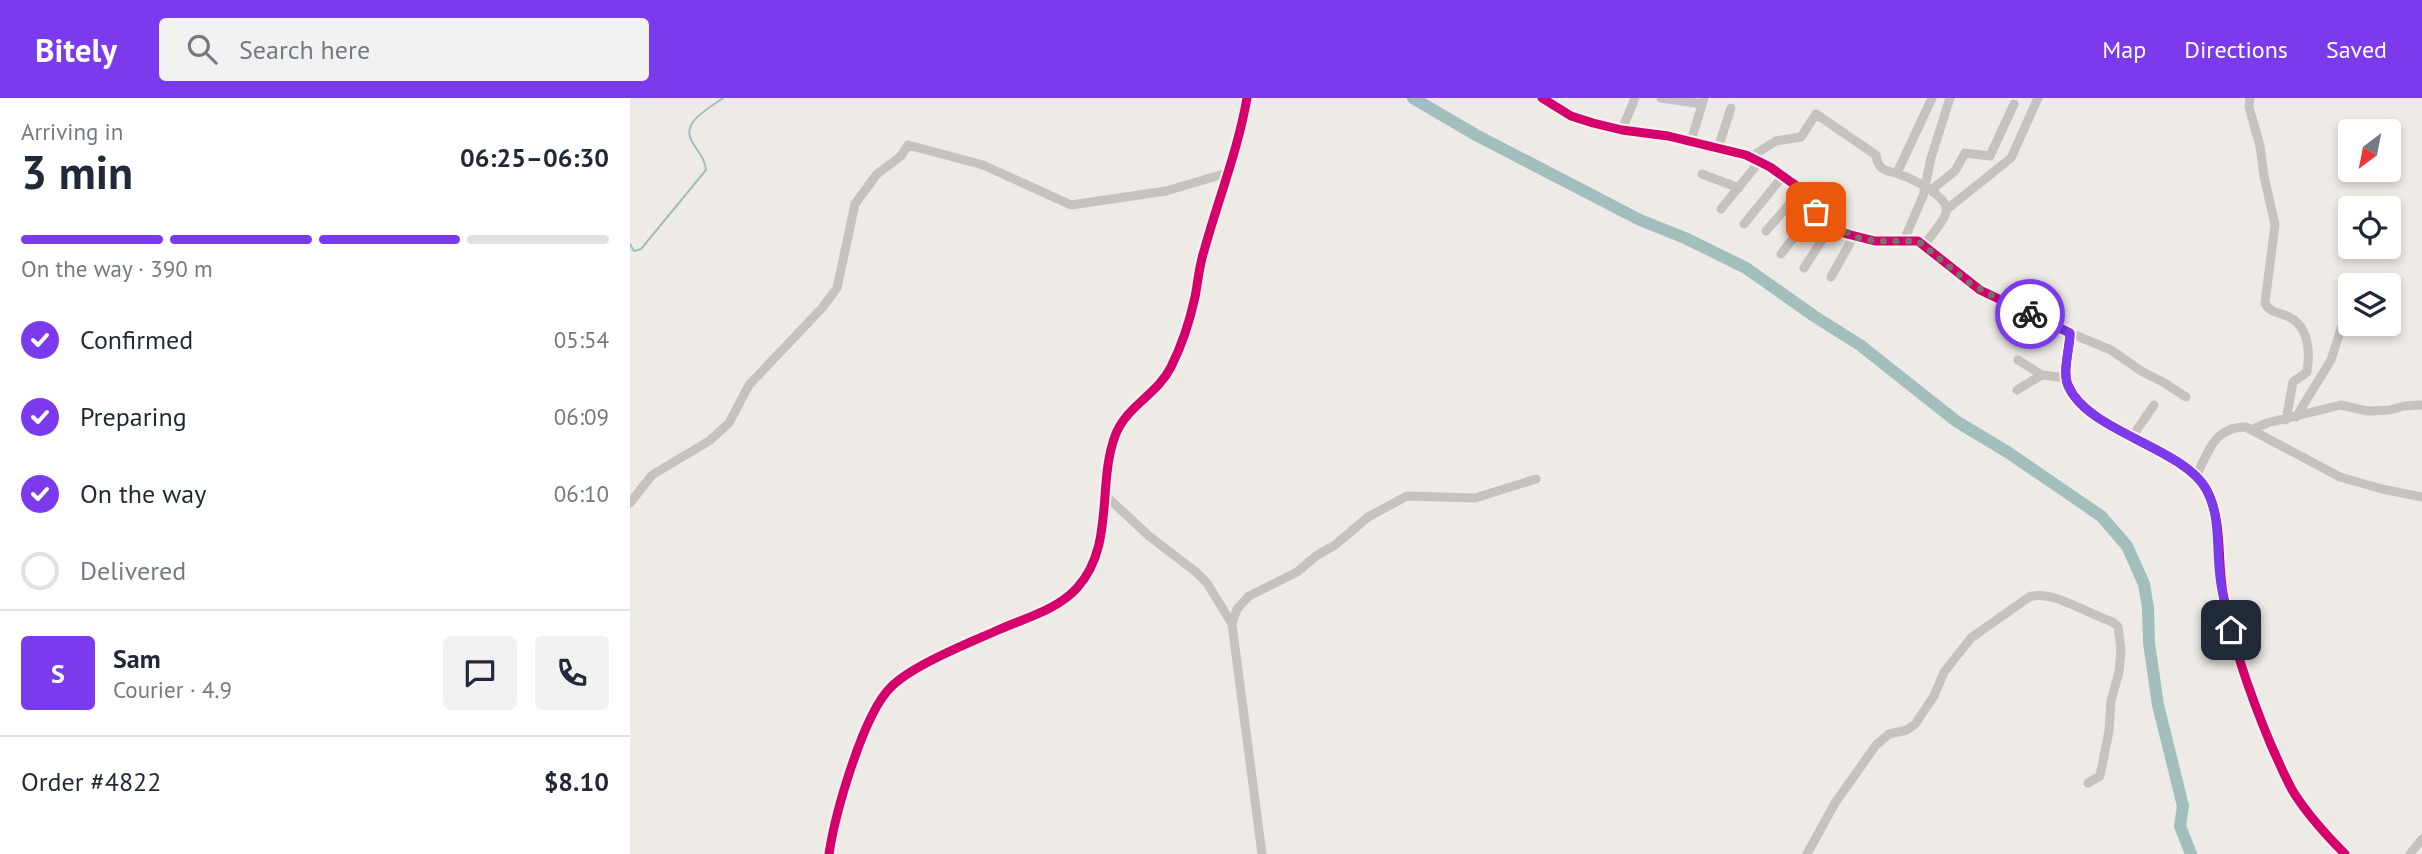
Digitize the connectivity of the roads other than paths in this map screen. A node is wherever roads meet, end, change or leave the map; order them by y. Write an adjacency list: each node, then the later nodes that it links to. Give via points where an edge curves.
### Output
1 (1247, 98): 16 (street)
2 (1542, 98): 12 (street, via 1571,116)
3 (1635, 98): 12 (street)
4 (1661, 98): 9 (street)
5 (1932, 98): 17 (street)
6 (1951, 98): 21 (street)
7 (2038, 98): 25 (street, via 2011,158)
8 (2250, 98): 44 (street, via 2275,225 2265,303 2271,311 2297,322 2307,344 2307,372 2293,382)
9 (1703, 101): 13 (street)
10 (2014, 104): 21 (street, via 1990,156 1965,153 1955,171)
11 (1731, 108): 14 (street)
12 (1622, 130): 13 (street)
13 (1692, 141): 14 (street)
14 (1718, 148): 15 (street)
15 (1755, 159): 17 (street, via 1776,141 1801,137 1816,114 1876,155 1885,171); 19 (street); 20 (street)
16 (1227, 173): 49 (street, via 1174,359 1162,381 1125,416 1112,448); 51 (street, via 1166,191 1071,205 983,165 908,145 877,174 855,204 836,288 822,309 748,385 729,423 709,442 652,475)
17 (1897, 173): 21 (street)
18 (1702, 174): 20 (street)
19 (1783, 176): 22 (street); 26 (street)
20 (1739, 188): 23 (street)
21 (1927, 189): 25 (street, via 1940,197); 30 (street)
22 (1801, 191): 24 (street); 28 (street)
23 (1721, 209)
24 (1815, 210): 27 (street); 32 (street)
25 (1946, 210): 31 (street)
26 (1744, 224)
27 (1831, 226): 29 (street); 33 (street)
28 (1766, 231)
29 (1854, 236): 30 (street); 34 (street)
30 (1904, 240): 31 (street)
31 (1924, 245): 35 (street, via 1982,292)
32 (1781, 254)
33 (1804, 268)
34 (1831, 277)
35 (2070, 333): 39 (street); 41 (street, via 2110,350)
36 (2339, 336): 44 (street, via 2331,360)
37 (2018, 360): 38 (street)
38 (2042, 374): 39 (street); 40 (street)
39 (2067, 378): 46 (street, via 2087,411)
40 (2017, 390)
41 (2186, 397)
42 (2154, 405): 46 (street)
43 (2422, 405): 44 (street, via 2390,411 2346,405)
44 (2291, 419): 45 (street)
45 (2253, 429): 47 (street, via 2231,428 2219,435); 50 (street, via 2340,477)
46 (2132, 437): 47 (street)
47 (2196, 476): 58 (street, via 2210,498 2226,609 2259,715 2293,791)
48 (1536, 479): 52 (street, via 1475,498 1407,496 1368,517 1297,572 1249,596 1237,609)
49 (1105, 496): 52 (street, via 1196,572); 55 (street, via 1096,555 1090,571 1068,597 956,649 903,678 886,693 870,721 836,813)
50 (2422, 497)
51 (630, 503)
52 (1233, 624): 56 (street)
53 (2088, 782): 57 (street, via 2099,776 2109,731 2121,650 2118,627 2036,594 1971,638 1944,672 1915,724 1889,734 1876,745 1835,803)
54 (2422, 839): 59 (street)
55 (829, 854)
56 (1262, 854)
57 (1807, 854)
58 (2345, 854)
59 (2410, 854)

